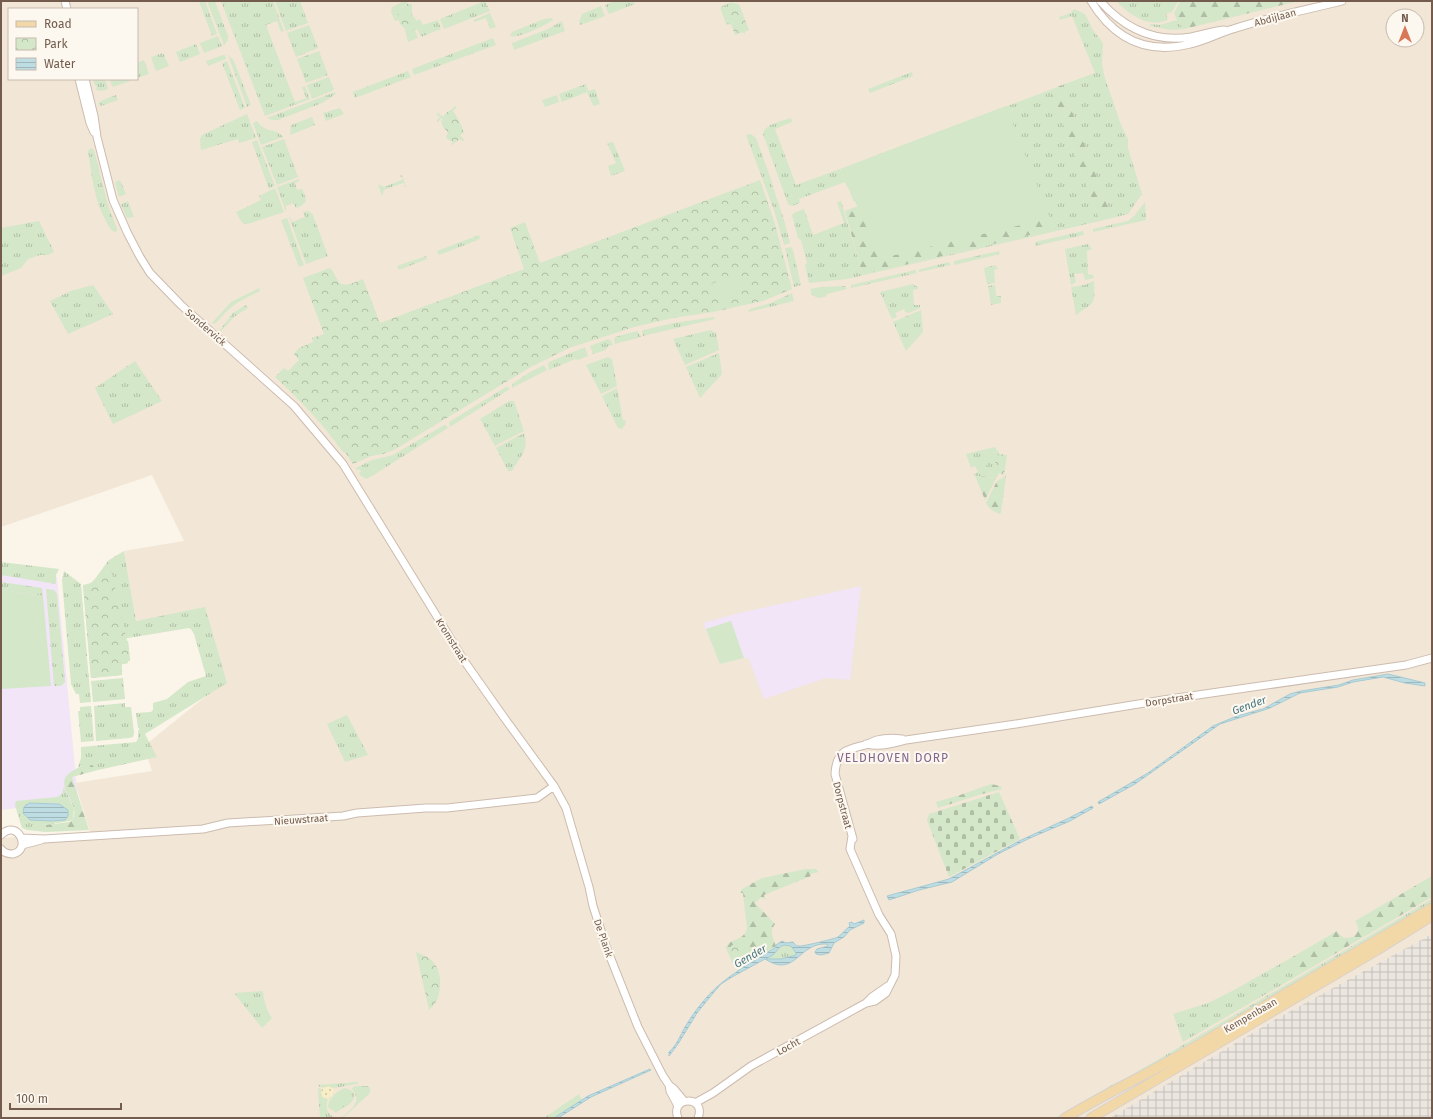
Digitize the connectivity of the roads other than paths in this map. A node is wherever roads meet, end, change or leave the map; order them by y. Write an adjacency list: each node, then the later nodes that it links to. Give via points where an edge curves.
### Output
1 (1090, 1): 4 (street, Abdijlaan, via 1106,24 1138,44 1172,47 1191,44)
2 (1100, 1): 4 (street, Abdijlaan, via 1110,12 1131,27 1160,37 1176,38)
3 (1342, 1): 4 (street, Abdijlaan)
4 (1232, 29)
5 (79, 80): 7 (street, Sondervick, via 90,123)
6 (85, 80): 7 (street, Sondervick)
7 (97, 138): 8 (street, Sondervick, via 113,200 126,232 150,273 181,305 294,406 343,464)
8 (359, 488): 10 (street, Kromstraat, via 465,662)
9 (1432, 658): 16 (street, Dorpstraat, via 1406,665 1162,700 877,746 866,744 844,751 839,757 835,774 852,836 850,849 882,920 891,934 897,966)
10 (554, 786): 12 (street, Nieuwstraat, via 537,798 447,808 356,813 228,823 204,828); 17 (street, De Plank, via 566,808 607,949 638,1027)
11 (1, 835): 12 (street, via 5,831 14,830)
12 (22, 841): 13 (street, via 18,851 14,853 7,853)
13 (1, 849)
14 (1432, 908): 23 (main road, Kempenbaan, via 1193,1048)
15 (1432, 916): 24 (main road, Kempenbaan)
16 (891, 984): 20 (street, Locht, via 866,1003 751,1066)
17 (669, 1085): 18 (street, De Plank); 19 (street, De Plank)
18 (684, 1101): 19 (street); 20 (street, via 692,1101)
19 (678, 1106): 21 (street)
20 (697, 1106): 22 (street, via 700,1112)
21 (678, 1118)
22 (698, 1118)
23 (1065, 1118)
24 (1091, 1118)

